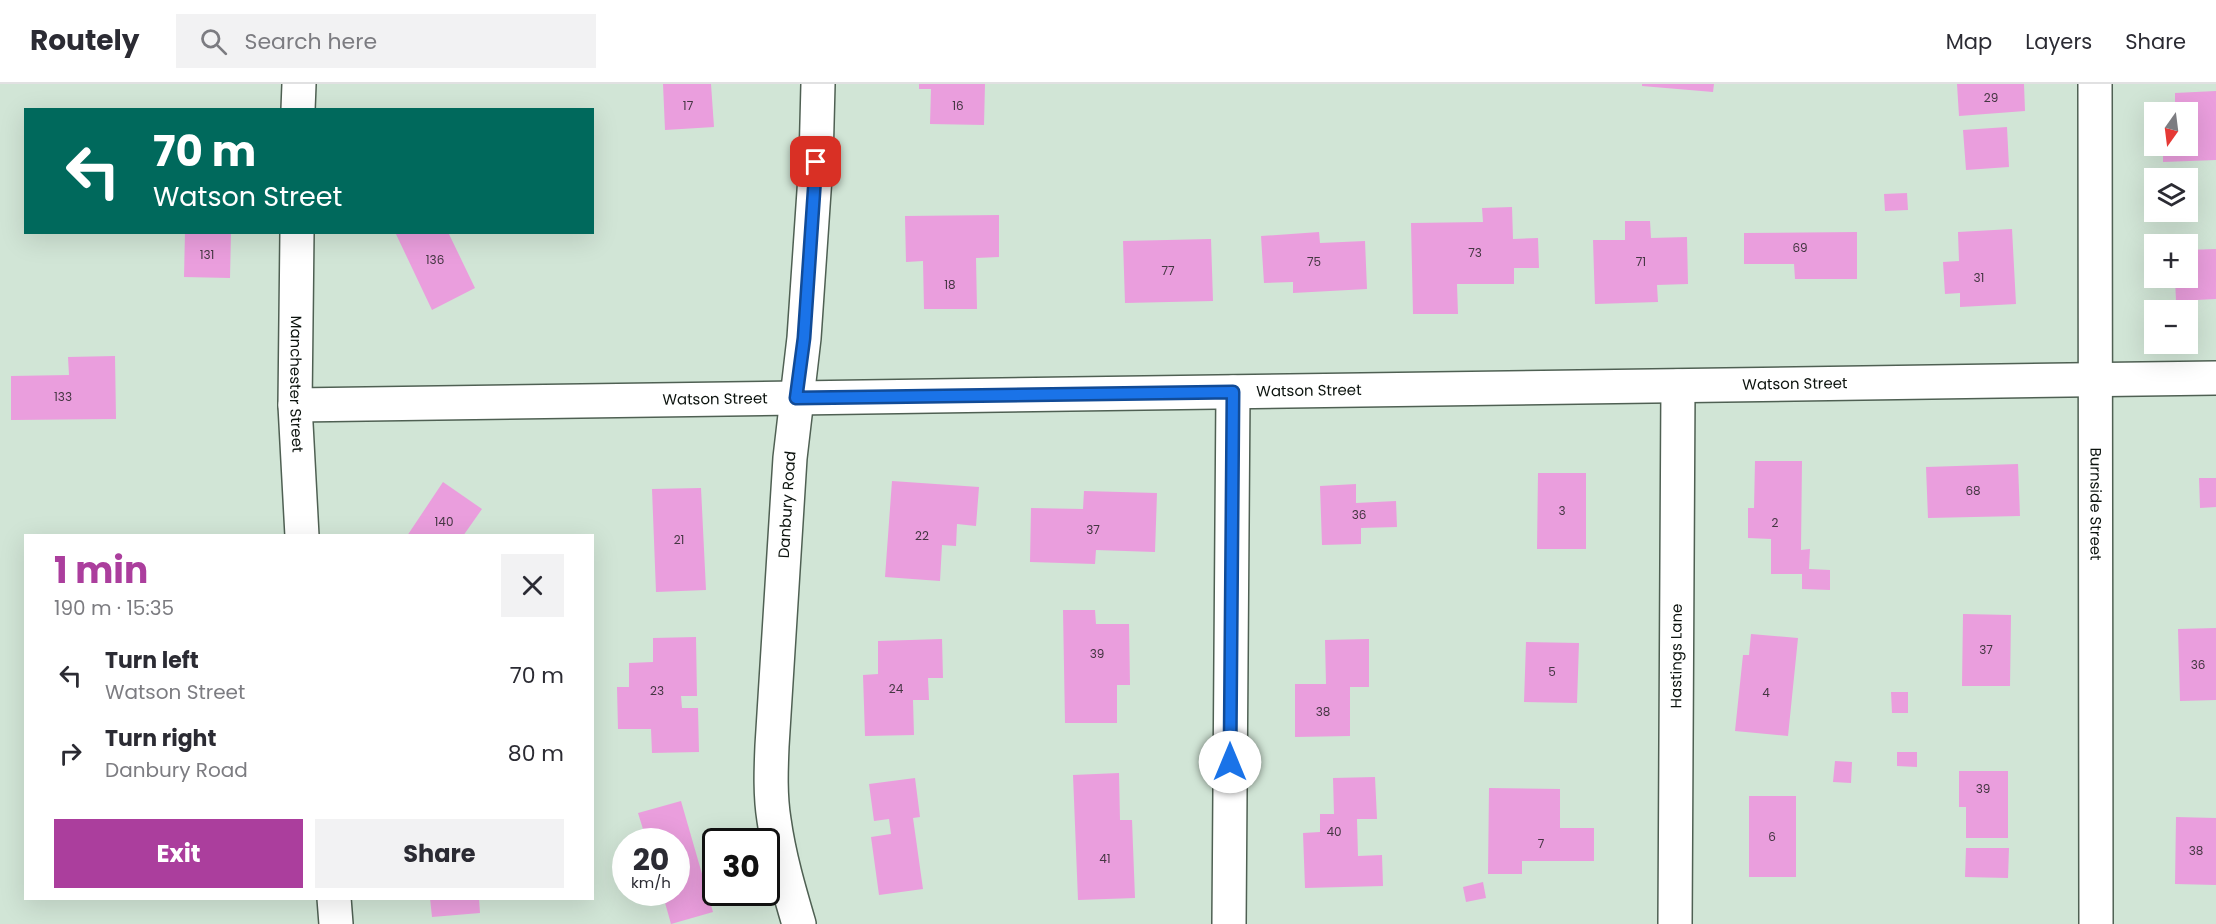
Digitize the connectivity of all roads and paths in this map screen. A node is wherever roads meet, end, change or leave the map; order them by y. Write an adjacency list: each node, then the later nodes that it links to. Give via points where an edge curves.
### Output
1 (299, 84): 4 (street)
2 (818, 84): 10 (street, Danbury Road, via 804,338)
3 (2095, 84): 7 (street, Burnside Street)
4 (298, 108)
5 (297, 234): 11 (street, Manchester Street)
6 (2216, 378): 7 (street, Watson Street)
7 (2095, 379): 8 (street, Watson Street); 18 (street, Burnside Street)
8 (1678, 386): 9 (street, Watson Street); 17 (street, Hastings Lane)
9 (1233, 392): 10 (street, Watson Street); 16 (street)
10 (796, 398): 11 (street, Watson Street); 15 (street, Danbury Road, via 771,786 786,882)
11 (294, 405): 12 (street, Manchester Street)
12 (302, 534)
13 (334, 900): 14 (street)
14 (336, 924)
15 (799, 924)
16 (1229, 924)
17 (1675, 924)
18 (2096, 924)

